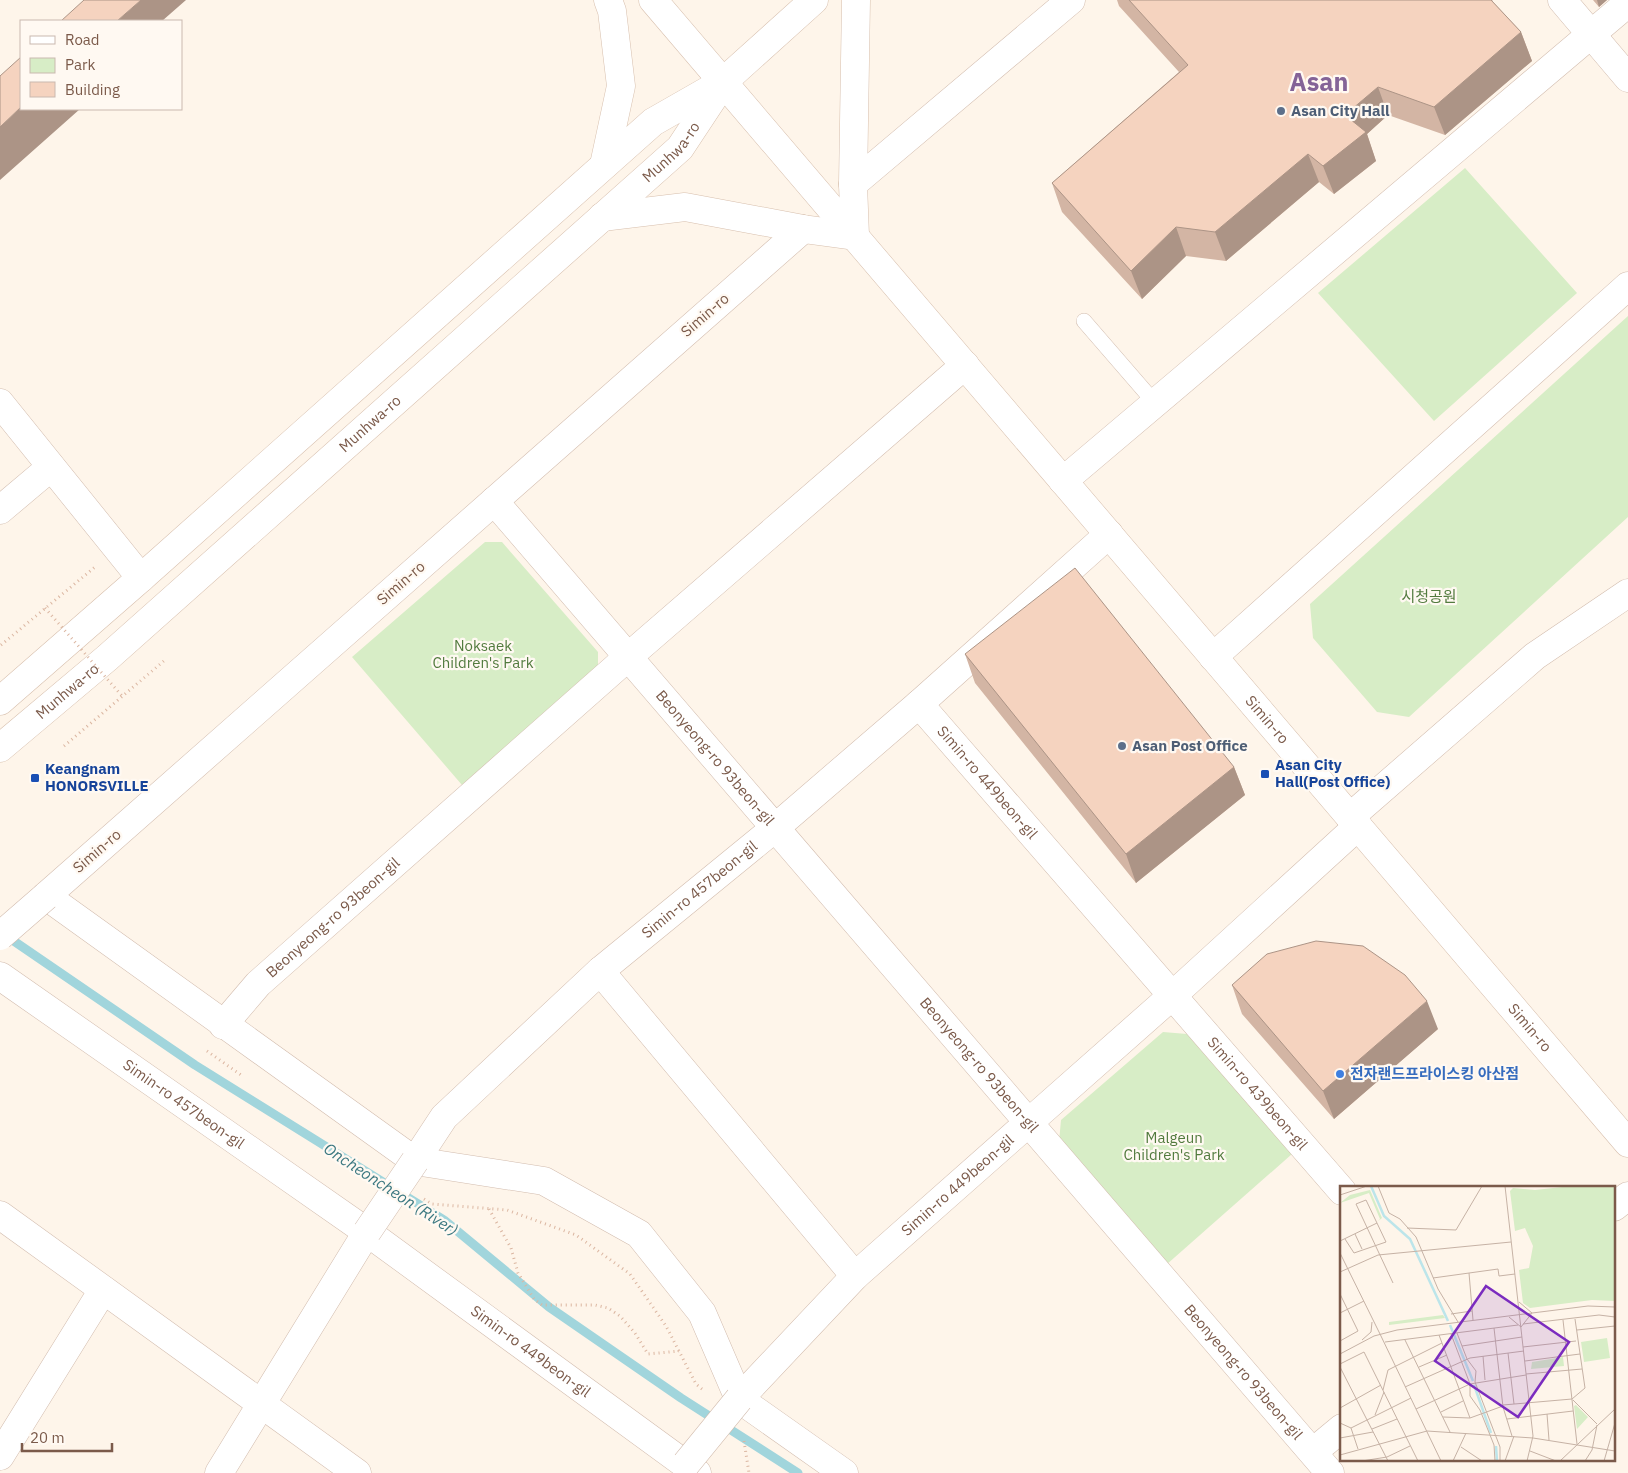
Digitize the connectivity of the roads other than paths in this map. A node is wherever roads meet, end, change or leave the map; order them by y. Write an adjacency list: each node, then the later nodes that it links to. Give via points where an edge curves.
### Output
1 (608, 0): 11 (street, via 621,86)
2 (653, 0): 10 (street, Simin-ro)
3 (814, 0): 10 (street, Munhwa-ro)
4 (856, 0): 12 (street)
5 (1071, 0): 12 (street)
6 (1562, 0): 8 (street)
7 (1628, 2): 8 (street)
8 (1590, 34): 9 (street); 20 (street)
9 (1628, 78)
10 (723, 82): 11 (street, Munhwa-ro, via 653,122); 13 (street, Munhwa-ro, via 680,148); 15 (street, Simin-ro)
11 (604, 165): 26 (street, Munhwa-ro)
12 (853, 184): 15 (street)
13 (602, 217): 14 (street, via 685,207); 32 (street, Munhwa-ro, via 106,658)
14 (803, 229): 15 (street); 23 (street, Simin-ro)
15 (855, 236): 18 (street, Simin-ro)
16 (1628, 286): 29 (street)
17 (1084, 321): 20 (lane)
18 (964, 365): 22 (street, Simin-ro); 28 (street)
19 (0, 403): 21 (street)
20 (1156, 403): 22 (street)
21 (51, 467): 24 (street); 26 (street)
22 (1063, 481): 25 (street, Simin-ro)
23 (494, 501): 28 (street, Beonyeong-ro 93beon-gil); 35 (street, Simin-ro)
24 (0, 510)
25 (1108, 534): 29 (street, Simin-ro); 31 (street, Simin-ro 457beon-gil)
26 (141, 578): 30 (street, Munhwa-ro)
27 (1628, 593): 33 (street, Simin-ro 449beon-gil, via 1535,656)
28 (628, 657): 34 (street, Beonyeong-ro 93beon-gil); 40 (street, Beonyeong-ro 93beon-gil, via 258,984)
29 (1213, 657): 33 (street, Simin-ro)
30 (0, 701)
31 (918, 704): 34 (street, Simin-ro 457beon-gil); 39 (street, Simin-ro 449beon-gil)
32 (0, 748)
33 (1354, 822): 39 (street, Simin-ro 449beon-gil); 42 (street, Simin-ro)
34 (775, 828): 37 (street, Simin-ro 457beon-gil); 41 (street, Beonyeong-ro 93beon-gil)
35 (46, 896): 36 (street, Simin-ro, bridge); 40 (street)
36 (0, 936)
37 (600, 971): 43 (street, Simin-ro 457beon-gil, via 444,1117); 49 (street)
38 (0, 976): 48 (street, Simin-ro 457beon-gil)
39 (1173, 995): 41 (street, Simin-ro 449beon-gil); 44 (street, Simin-ro 439beon-gil)
40 (223, 1025): 43 (street)
41 (1028, 1122): 49 (street, Simin-ro 449beon-gil); 55 (street, Beonyeong-ro 93beon-gil)
42 (1628, 1143)
43 (415, 1160): 48 (street, Simin-ro 457beon-gil, bridge); 51 (street, via 544,1181 639,1234 702,1313)
44 (1340, 1189)
45 (1628, 1196): 46 (street)
46 (1616, 1205)
47 (0, 1215): 50 (street)
48 (368, 1232): 52 (street, Simin-ro 457beon-gil); 56 (street, Simin-ro 449beon-gil)
49 (855, 1276): 51 (street, Simin-ro 449beon-gil)
50 (103, 1290): 52 (street); 54 (street)
51 (739, 1399): 56 (street, Simin-ro 449beon-gil, bridge); 59 (street)
52 (261, 1404): 57 (street, Simin-ro 457beon-gil); 58 (street)
53 (1340, 1431): 55 (street)
54 (0, 1456)
55 (1320, 1465)
56 (688, 1470)
57 (219, 1473)
58 (357, 1473)
59 (844, 1473)

